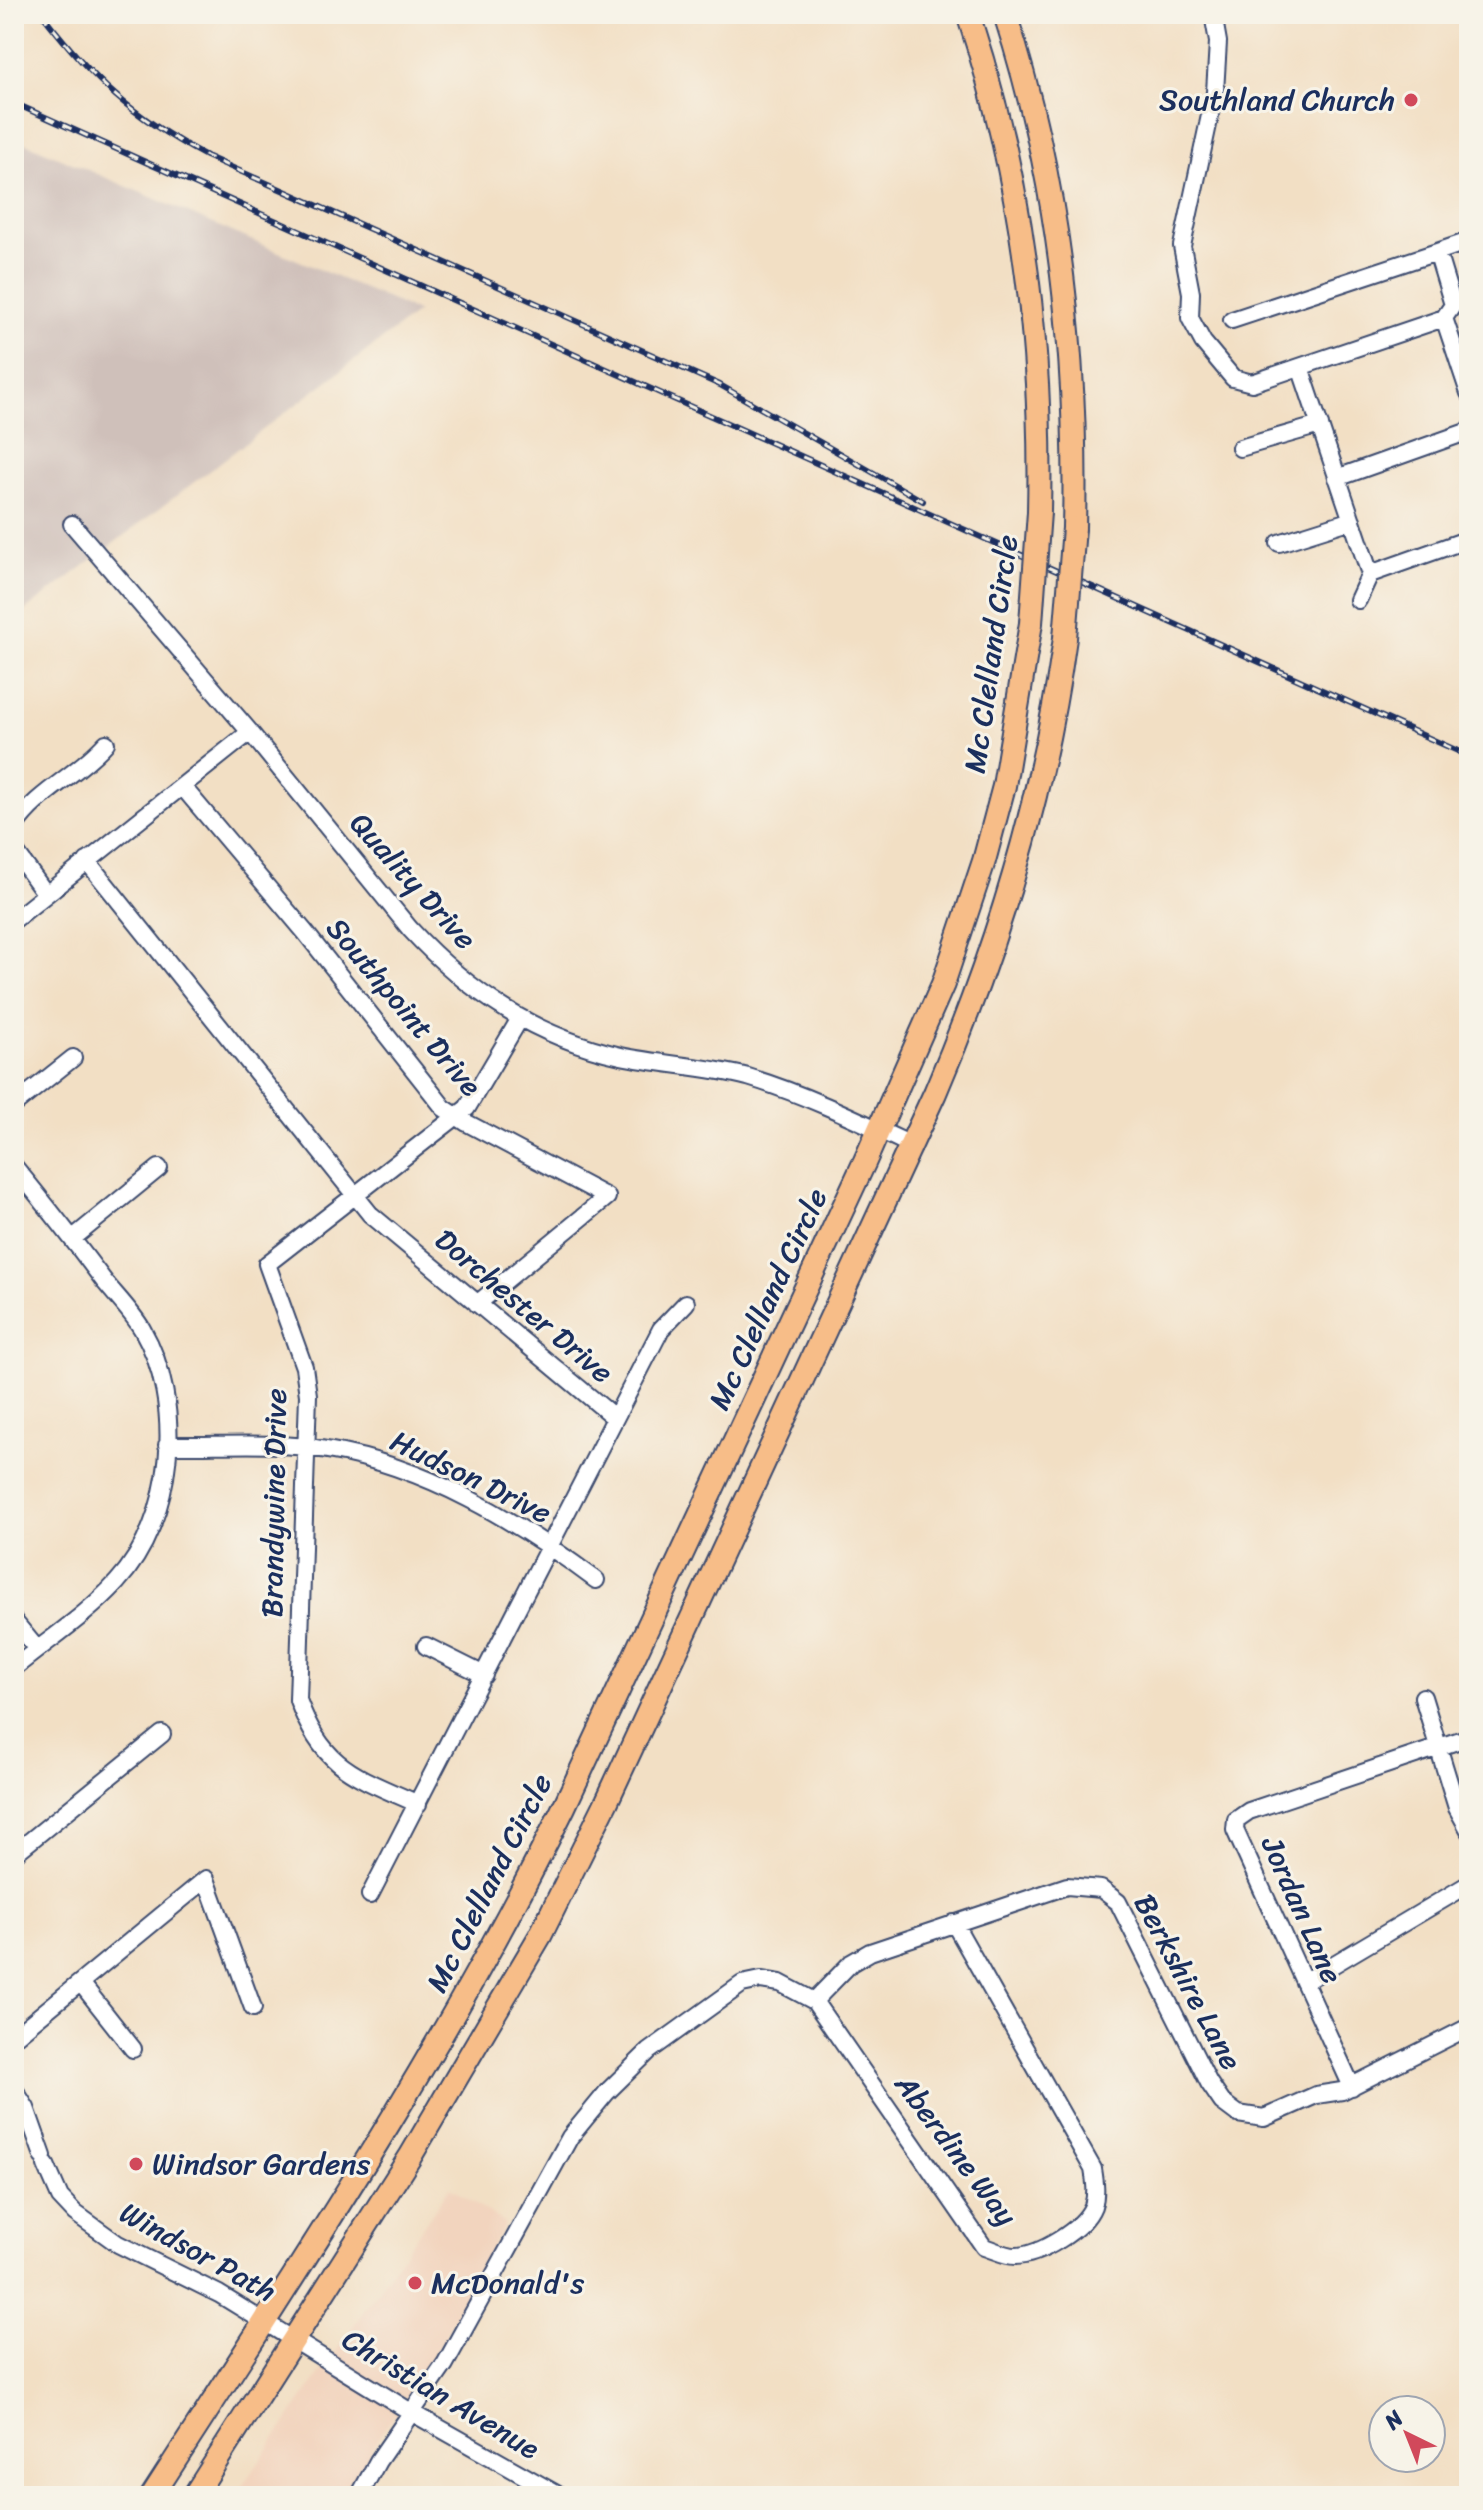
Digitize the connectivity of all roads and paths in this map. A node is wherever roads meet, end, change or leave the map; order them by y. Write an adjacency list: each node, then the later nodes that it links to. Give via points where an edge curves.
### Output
1 (968, 14): 34 (highway, Mc Clelland Circle, bridge, via 1007,158 1026,258 1040,412 1031,623 1008,770 984,861 943,984)
2 (1005, 14): 35 (highway, bridge, via 1039,139 1063,268 1074,413 1074,528 1065,638 1039,790 1011,895 958,1039)
3 (1213, 14): 10 (street, via 1218,42 1215,92 1182,246 1190,318 1233,378 1252,383)
4 (1465, 14): 5 (street)
5 (1469, 26)
6 (1469, 241): 7 (street)
7 (1437, 252): 8 (street, via 1453,305); 9 (street)
8 (1444, 318): 10 (street); 11 (street)
9 (1232, 320)
10 (1300, 367): 12 (street)
11 (1469, 393)
12 (1320, 425): 14 (street); 15 (street)
13 (1469, 431): 15 (street)
14 (1240, 448)
15 (1337, 478): 16 (street)
16 (1352, 520): 19 (street); 20 (street)
17 (72, 524): 22 (street, Quality Drive)
18 (1469, 539): 20 (street)
19 (1279, 543)
20 (1370, 574): 21 (street)
21 (1358, 600)
22 (250, 732): 24 (street); 30 (street, Quality Drive, via 436,957)
23 (106, 743): 25 (street)
24 (182, 786): 27 (street); 33 (street, Southpoint Drive, via 444,1108)
25 (14, 827)
26 (14, 850): 28 (street)
27 (87, 861): 28 (street); 39 (street, Dorchester Drive)
28 (46, 894): 29 (street)
29 (14, 920)
30 (519, 1020): 33 (street, Brandywine Drive, via 475,1098); 34 (street, Quality Drive, via 618,1055 746,1077)
31 (73, 1058): 32 (street)
32 (14, 1105)
33 (456, 1116): 39 (street, Brandywine Drive); 42 (street, Southpoint Drive, via 607,1197)
34 (879, 1130): 35 (street, Quality Drive); 72 (highway, Mc Clelland Circle, via 512,1912 403,2103)
35 (911, 1145): 73 (highway, via 561,1895 485,2035)
36 (14, 1166): 38 (street)
37 (159, 1168): 40 (street)
38 (20, 1184): 40 (street)
39 (356, 1196): 42 (street, Dorchester Drive, via 370,1214); 45 (street, Brandywine Drive, via 267,1264 304,1367)
40 (72, 1239): 44 (street, via 142,1330 161,1384)
41 (686, 1303): 43 (street, via 661,1329)
42 (477, 1304): 43 (street, Dorchester Drive)
43 (615, 1418): 46 (street, Dorchester Drive)
44 (167, 1445): 45 (street, Hudson Drive); 50 (street, via 163,1484 144,1544 119,1580)
45 (306, 1448): 46 (street, Hudson Drive, via 391,1463); 57 (street, Brandywine Drive, via 298,1700 311,1734 333,1759)
46 (551, 1546): 47 (street, Hudson Drive); 52 (street, Dorchester Drive)
47 (596, 1580)
48 (14, 1621): 50 (street)
49 (426, 1646): 52 (street)
50 (37, 1649): 51 (street)
51 (14, 1668)
52 (484, 1675): 57 (street, Dorchester Drive)
53 (1423, 1697): 56 (street)
54 (162, 1734): 59 (street)
55 (1469, 1737): 56 (street)
56 (1439, 1747): 58 (street); 63 (street, Jordan Lane, via 1249,1811 1236,1820 1235,1830)
57 (418, 1804): 61 (street, Dorchester Drive)
58 (1469, 1830)
59 (14, 1854)
60 (1469, 1884): 63 (street)
61 (370, 1895)
62 (954, 1923): 65 (street, Berkshire Lane, via 860,1957); 65 (street, Aberdine Way, via 1093,2169 1092,2207 1082,2222 1056,2240 1013,2256 984,2247); 70 (street, Berkshire Lane, via 1067,1886 1101,1889 1118,1902 1209,2083 1230,2109 1264,2118 1316,2095)
63 (1304, 1982): 70 (street, Jordan Lane)
64 (81, 1983): 66 (street, via 206,1879); 68 (street); 69 (street)
65 (814, 2001): 74 (street, via 780,1983 742,1984 649,2051 607,2092 570,2137 445,2364)
66 (253, 2008)
67 (1469, 2027): 70 (street, Berkshire Lane)
68 (14, 2037)
69 (133, 2049)
70 (1352, 2087)
71 (14, 2089): 72 (street, Windsor Path, via 60,2197 75,2213 118,2244)
72 (265, 2321): 73 (street, Windsor Path); 75 (highway, Mc Clelland Circle)
73 (294, 2339): 74 (street, Christian Avenue); 76 (highway)
74 (411, 2412): 77 (street); 78 (street, Christian Avenue)
75 (152, 2496)
76 (194, 2496)
77 (359, 2496)
78 (560, 2496)

